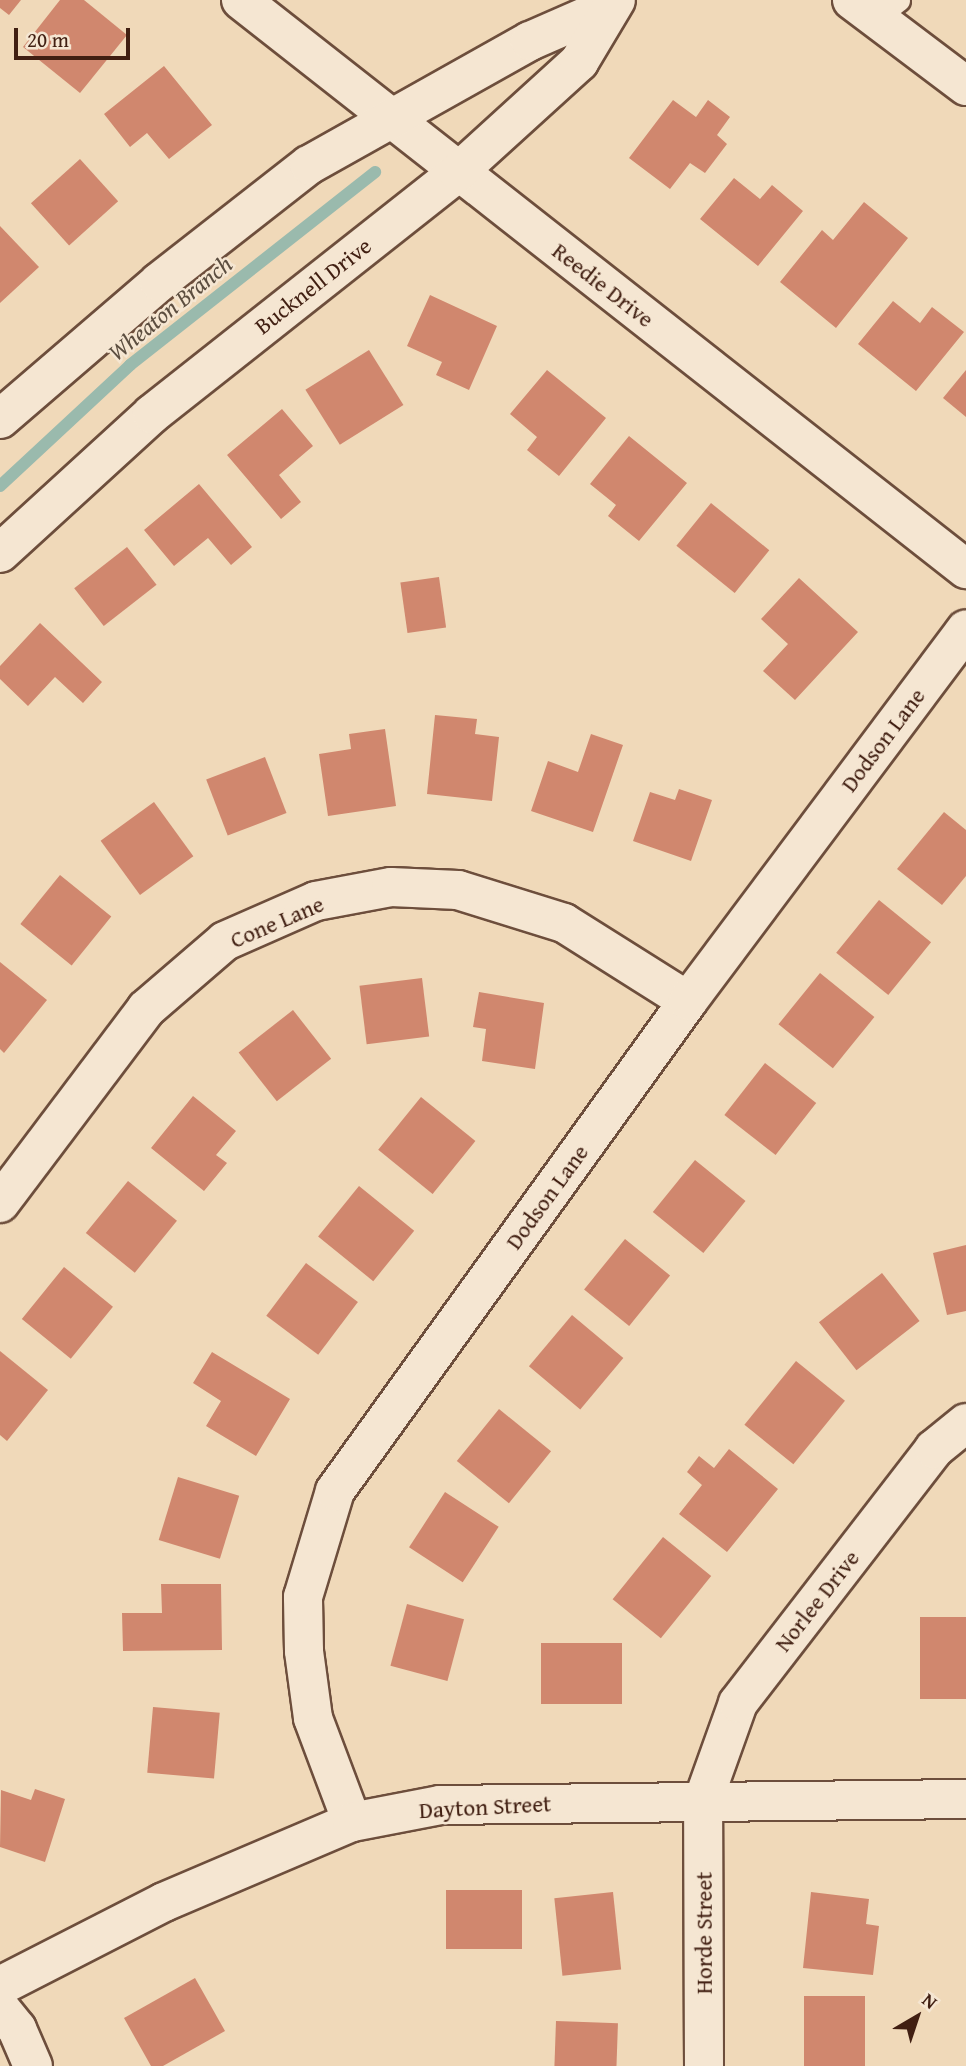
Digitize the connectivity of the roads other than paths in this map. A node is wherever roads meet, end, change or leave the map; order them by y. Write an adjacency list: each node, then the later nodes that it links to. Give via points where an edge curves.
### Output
1 (241, 0): 5 (street, Reedie Drive)
2 (613, 3): 5 (street, Bucknell Drive, via 530,41); 6 (street, Bucknell Drive, via 579,62)
3 (875, 6): 4 (street)
4 (966, 86)
5 (391, 120): 6 (street, Reedie Drive); 7 (street, Bucknell Drive, via 309,165 159,282)
6 (458, 172): 8 (street, Bucknell Drive, via 152,414); 9 (street, Reedie Drive)
7 (0, 419)
8 (0, 553)
9 (966, 569)
10 (966, 629): 11 (street, Dodson Lane)
11 (688, 1001): 12 (street, Cone Lane, via 564,923 458,890 391,887 316,901 225,942 146,1009); 16 (street, Dodson Lane, via 335,1490 303,1597 304,1651 313,1718)
12 (0, 1203)
13 (966, 1423): 15 (street, Norlee Drive, via 934,1449 738,1703)
14 (966, 1800): 15 (street, Dayton Street)
15 (703, 1801): 16 (street, Dayton Street, via 440,1805); 20 (street, Horde Street)
16 (352, 1822): 17 (street, Dayton Street, via 164,1902)
17 (0, 1986)
18 (0, 2008): 19 (street, via 17,2029)
19 (33, 2066)
20 (704, 2066)

